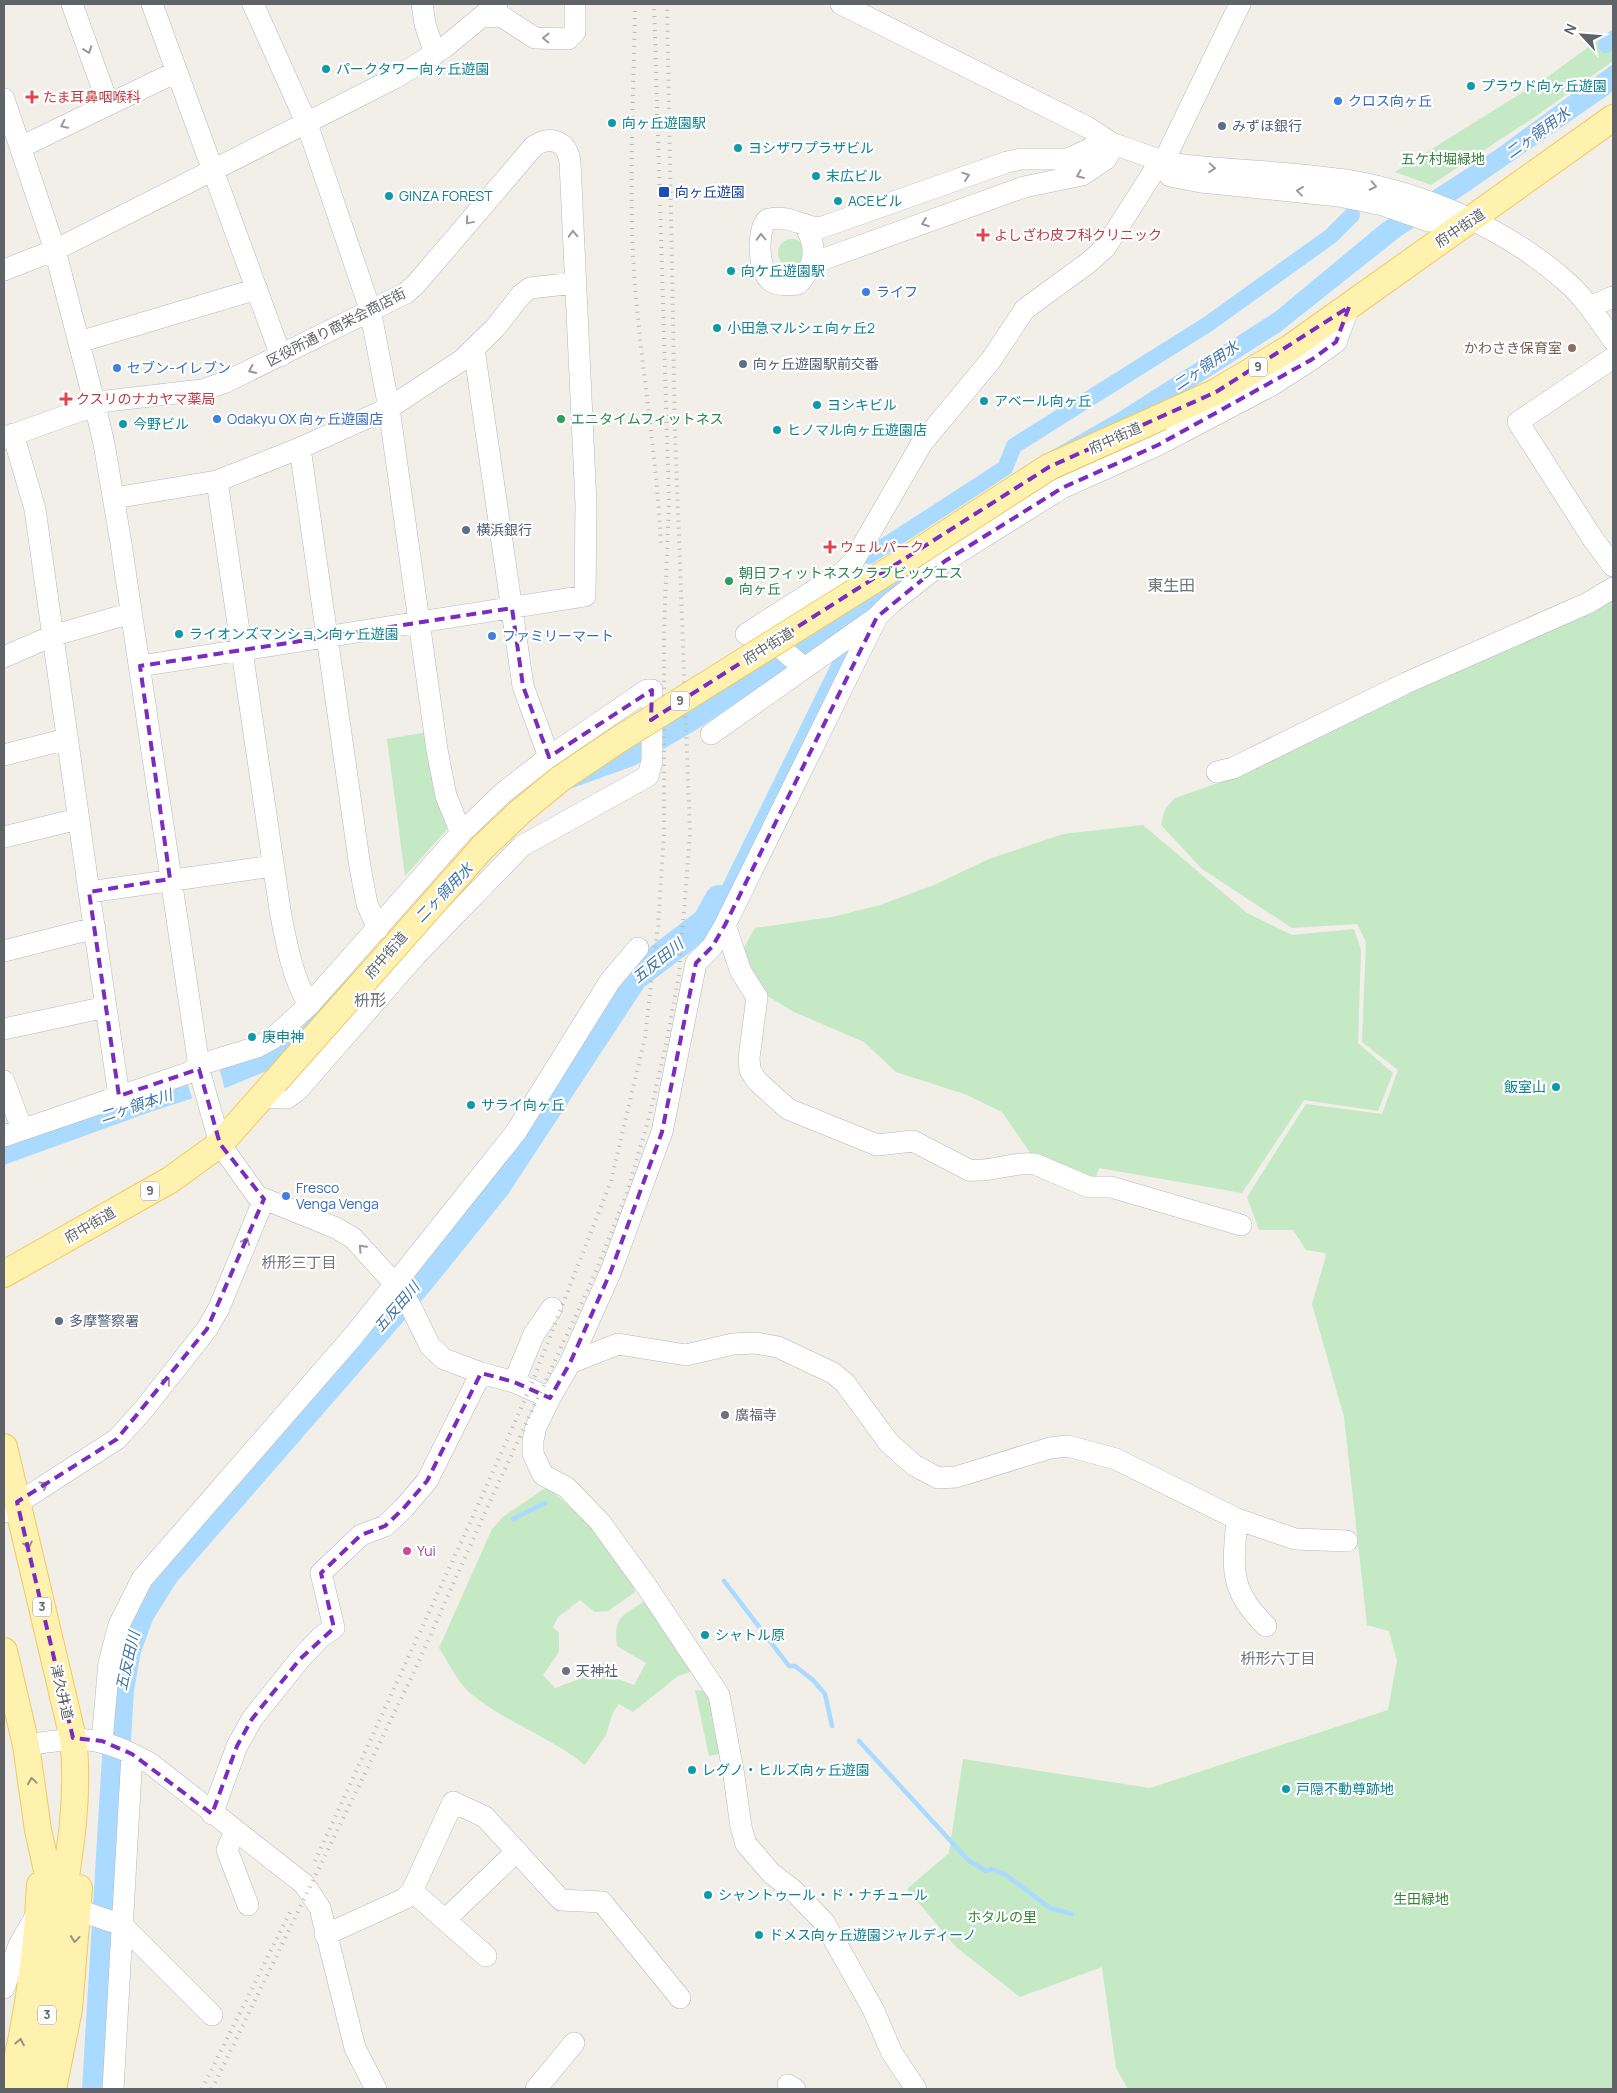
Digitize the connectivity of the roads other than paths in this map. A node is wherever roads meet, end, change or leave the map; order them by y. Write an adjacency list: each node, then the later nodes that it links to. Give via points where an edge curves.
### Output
1 (72, 4): 13 (street, one-way to 13)
2 (152, 4): 11 (street)
3 (253, 4): 15 (street)
4 (422, 4): 10 (street)
5 (497, 4): 9 (street)
6 (575, 4): 9 (street, one-way to 9, via 575,32 568,39 535,38 501,16)
7 (841, 4): 16 (street, via 1087,127)
8 (1240, 4): 18 (street)
9 (481, 17): 10 (street)
10 (435, 54): 15 (street)
11 (176, 72): 13 (street); 19 (street)
12 (4, 99): 17 (street)
13 (108, 104): 17 (street, one-way to 17)
14 (1613, 118): 21 (main road, 府中街道 / 9)
15 (307, 124): 19 (street); 33 (street)
16 (1114, 144): 18 (street, via 1130,158); 23 (street, one-way to 16, via 1007,162 1068,159 1096,146); 25 (street, one-way to 25, via 1106,159 1082,175 1024,187)
17 (21, 147): 24 (street)
18 (1159, 166): 20 (street, via 1327,178); 55 (street, via 1105,248 1024,309 991,360 922,443 853,562 755,631)
19 (214, 171): 24 (street); 29 (street)
20 (1390, 198): 21 (street); 21 (street, via 1429,220)
21 (1459, 215): 31 (main road, 府中街道 / 9); 32 (street, via 1501,234 1548,267)
22 (804, 224): 23 (street, via 820,228); 26 (street, via 814,246); 26 (street, one-way to 22, via 798,284 772,282 762,267 763,223 768,219 787,218)
23 (832, 224): 25 (street, via 826,238 834,250)
24 (55, 250): 27 (street); 35 (street)
25 (842, 253): 26 (street)
26 (813, 264)
27 (4, 270)
28 (575, 283): 33 (street, 区役所通り商栄会商店街, one-way to 33, via 570,162 568,152 556,140 548,139 523,157 416,284); 36 (street, via 530,288); 47 (street, via 586,504 586,596)
29 (257, 289): 35 (street); 37 (street)
30 (1613, 297): 32 (street)
31 (1348, 307): 49 (street, via 1336,342 1311,360 1272,385 1158,445 1062,488 944,561); 78 (main road, 府中街道 / 9, bridge, via 1290,348 1216,392 1049,467 560,779 482,848)
32 (1590, 307): 34 (street)
33 (370, 309): 37 (street, 区役所通り商栄会商店街); 40 (street)
34 (1613, 340)
35 (79, 342): 39 (street)
36 (474, 349): 40 (street); 47 (street)
37 (281, 356): 39 (street, 区役所通り商栄会商店街, one-way to 39, via 202,390)
38 (1613, 358): 45 (street, via 1518,422)
39 (96, 405): 41 (street, 区役所通り商栄会商店街); 44 (street)
40 (388, 408): 42 (street); 50 (street)
41 (8, 436): 51 (street, via 35,509)
42 (300, 448): 43 (street); 52 (street)
43 (217, 480): 44 (street); 53 (street)
44 (114, 498): 48 (street)
45 (1613, 566)
46 (1613, 588): 61 (street, via 1588,603 1406,683 1233,768)
47 (512, 608): 50 (street); 60 (street, via 523,686)
48 (131, 613): 51 (street); 56 (street)
49 (872, 621): 55 (street); 68 (street)
50 (419, 624): 52 (street); 63 (street, via 446,796)
51 (52, 636): 54 (street); 58 (street)
52 (328, 638): 53 (street); 70 (street, via 360,867 367,904)
53 (242, 651): 56 (street); 65 (street)
54 (4, 657)
55 (801, 665): 57 (street)
56 (140, 666): 66 (street)
57 (711, 734)
58 (67, 739): 59 (street); 62 (street)
59 (4, 755)
60 (549, 757): 63 (street, via 504,792); 78 (street, via 647,690 652,690 652,761 648,776 522,846 416,955 297,1091 287,1098)
61 (1217, 772)
62 (78, 819): 64 (street); 67 (street)
63 (461, 834): 70 (street)
64 (4, 837)
65 (273, 866): 66 (street); 73 (street, via 288,949)
66 (170, 879): 67 (street); 76 (street)
67 (90, 892): 69 (street)
68 (725, 925): 83 (street, via 742,972 757,997 750,1070 757,1081 788,1109 877,1145 912,1141 969,1170 1035,1164 1089,1187 1110,1187); 87 (street, via 712,947 696,963 662,1132 611,1271)
69 (95, 928): 72 (street); 74 (street)
70 (378, 929): 73 (street)
71 (638, 948): 85 (street, via 610,981 516,1132)
72 (4, 951)
73 (309, 1005): 76 (street, via 272,1039)
74 (106, 1007): 75 (street); 79 (street)
75 (4, 1029)
76 (200, 1069): 79 (street); 81 (street)
77 (4, 1081): 80 (street)
78 (268, 1089): 81 (main road, 府中街道 / 9)
79 (119, 1096): 80 (street)
80 (13, 1133)
81 (220, 1144): 82 (street, via 257,1196); 84 (main road, 府中街道 / 9, via 170,1180)
82 (264, 1199): 85 (street, one-way to 82, via 353,1238); 92 (street, one-way to 82, via 117,1439 144,1409 207,1329)
83 (1241, 1225)
84 (4, 1274)
85 (396, 1286): 88 (street, via 411,1306 430,1346 444,1359); 98 (street, via 142,1580 119,1625 109,1663)
86 (552, 1308): 89 (street, via 534,1334)
87 (570, 1364): 90 (street); 93 (street, via 618,1344 686,1356 733,1344 778,1347 833,1373 845,1383 889,1443 925,1473 938,1478 956,1477 1050,1448 1068,1446 1116,1459)
88 (481, 1373): 89 (street); 102 (street, via 427,1481 385,1526 361,1535 321,1573 334,1628 300,1659 252,1719 237,1746)
89 (514, 1382): 90 (street)
90 (550, 1398): 122 (street, via 533,1440 536,1463 543,1475 566,1487 600,1522 647,1586 718,1695 746,1844 771,1873 824,1922 873,2009 892,2053)
91 (4, 1447): 92 (main road, 津久井道 / 3)
92 (11, 1507): 97 (main road, 津久井道 / 3, one-way to 97)
93 (1237, 1519): 94 (street, via 1295,1539); 95 (street, via 1234,1556 1237,1586 1248,1608)
94 (1347, 1541)
95 (1266, 1626)
96 (4, 1651): 99 (main road, 津久井道 / 3)
97 (73, 1738): 98 (street); 99 (street); 101 (main road, 津久井道 / 3)
98 (105, 1742): 100 (street)
99 (26, 1745): 103 (main road, 津久井道 / 3, one-way to 99)
100 (130, 1752): 102 (street, via 151,1764); 109 (street)
101 (76, 1768): 109 (main road, 3, via 81,1831); 112 (main road, 津久井道 / 3, via 66,1875)
102 (212, 1814): 104 (street)
103 (38, 1830): 108 (main road, 3); 112 (main road, 津久井道 / 3, via 48,1875)
104 (235, 1832): 107 (street, via 228,1850); 111 (street, via 304,1884 320,1908)
105 (517, 1851): 106 (street, via 485,1817 453,1802); 110 (street); 115 (street, via 560,1900 602,1902)
106 (412, 1891): 110 (street); 111 (street, via 404,1899)
107 (248, 1905)
108 (39, 1912): 114 (street, via 19,1945); 118 (main road, 3, one-way to 108, via 24,2022)
109 (104, 1919): 116 (street); 118 (main road, 3, one-way to 118, via 69,2009); 119 (street)
110 (446, 1919): 113 (street)
111 (325, 1935): 120 (street, via 355,2048)
112 (55, 1941): 118 (main road, 津久井道 / 3, via 48,2009)
113 (486, 1956)
114 (4, 1988)
115 (680, 1998)
116 (212, 2015)
117 (574, 2043): 121 (street)
118 (32, 2089)
119 (113, 2089)
120 (376, 2089)
121 (536, 2089)
122 (916, 2089)

